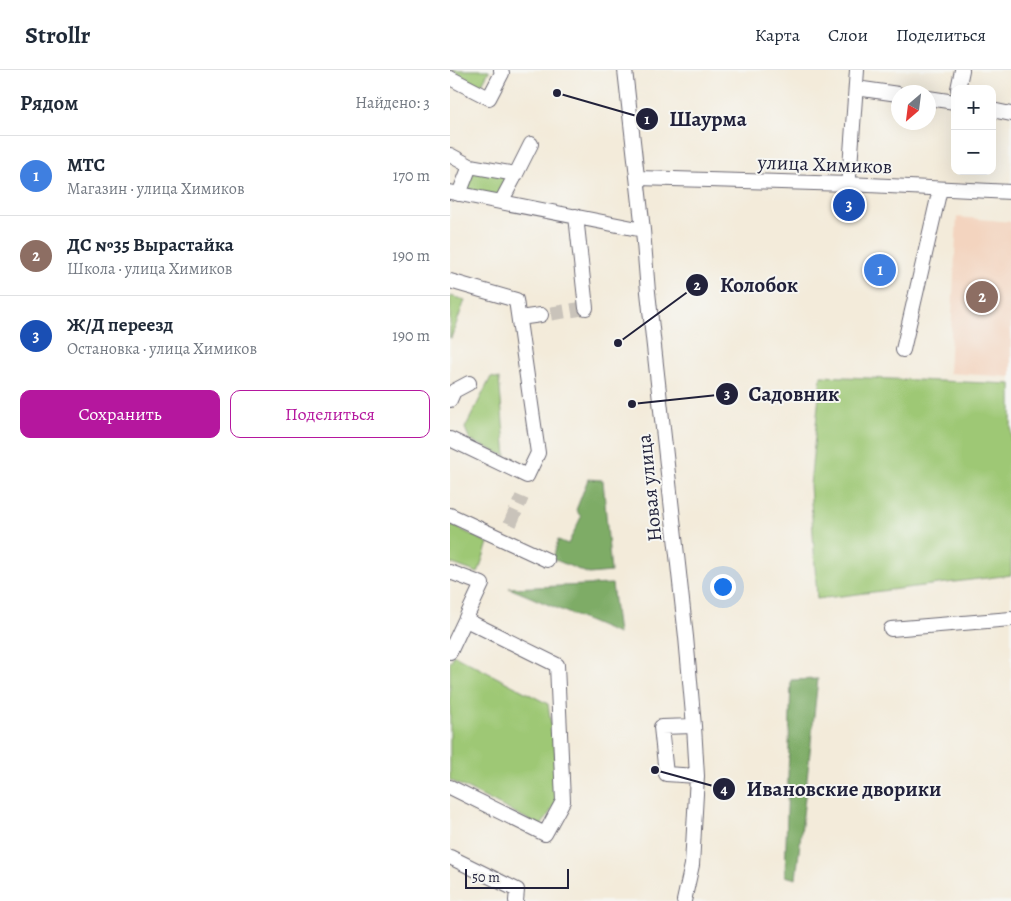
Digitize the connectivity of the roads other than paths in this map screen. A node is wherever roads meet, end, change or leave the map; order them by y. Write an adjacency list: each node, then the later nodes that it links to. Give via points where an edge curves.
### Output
1 (502, 70): 5 (street, via 489,98)
2 (625, 70): 17 (street, Новая улица)
3 (857, 70): 7 (street)
4 (962, 70): 6 (street)
5 (450, 78)
6 (959, 85)
7 (856, 88): 8 (street); 18 (street)
8 (891, 93)
9 (936, 99): 10 (street)
10 (951, 101)
11 (996, 111): 12 (street)
12 (1011, 114)
13 (531, 144): 16 (street)
14 (450, 156): 15 (street)
15 (470, 166): 16 (street); 21 (street)
16 (516, 174): 22 (street)
17 (638, 178): 18 (street, улица Химиков); 24 (street, Новая улица)
18 (848, 184): 19 (street, улица Химиков)
19 (940, 189): 20 (street, улица Химиков); 29 (street)
20 (1011, 192)
21 (454, 193): 22 (street)
22 (501, 202): 23 (street)
23 (576, 216): 24 (street); 26 (street)
24 (643, 230): 40 (street, Новая улица)
25 (450, 282): 28 (street, via 516,300)
26 (586, 308)
27 (540, 315): 28 (street)
28 (519, 318): 32 (street, via 538,453 527,476)
29 (903, 350)
30 (469, 383): 31 (street, via 454,391)
31 (450, 400)
32 (450, 440)
33 (450, 515): 34 (street)
34 (547, 560)
35 (450, 572): 37 (street, via 482,584)
36 (1011, 619): 38 (street)
37 (466, 620): 39 (street); 42 (street, via 557,665 563,801 545,834)
38 (891, 629)
39 (450, 652)
40 (694, 726): 41 (street, Новая улица); 41 (street, via 661,726 666,774)
41 (697, 776): 45 (street, Новая улица, via 692,865)
42 (450, 787)
43 (450, 857): 44 (street, via 517,890)
44 (516, 901)
45 (684, 901)

